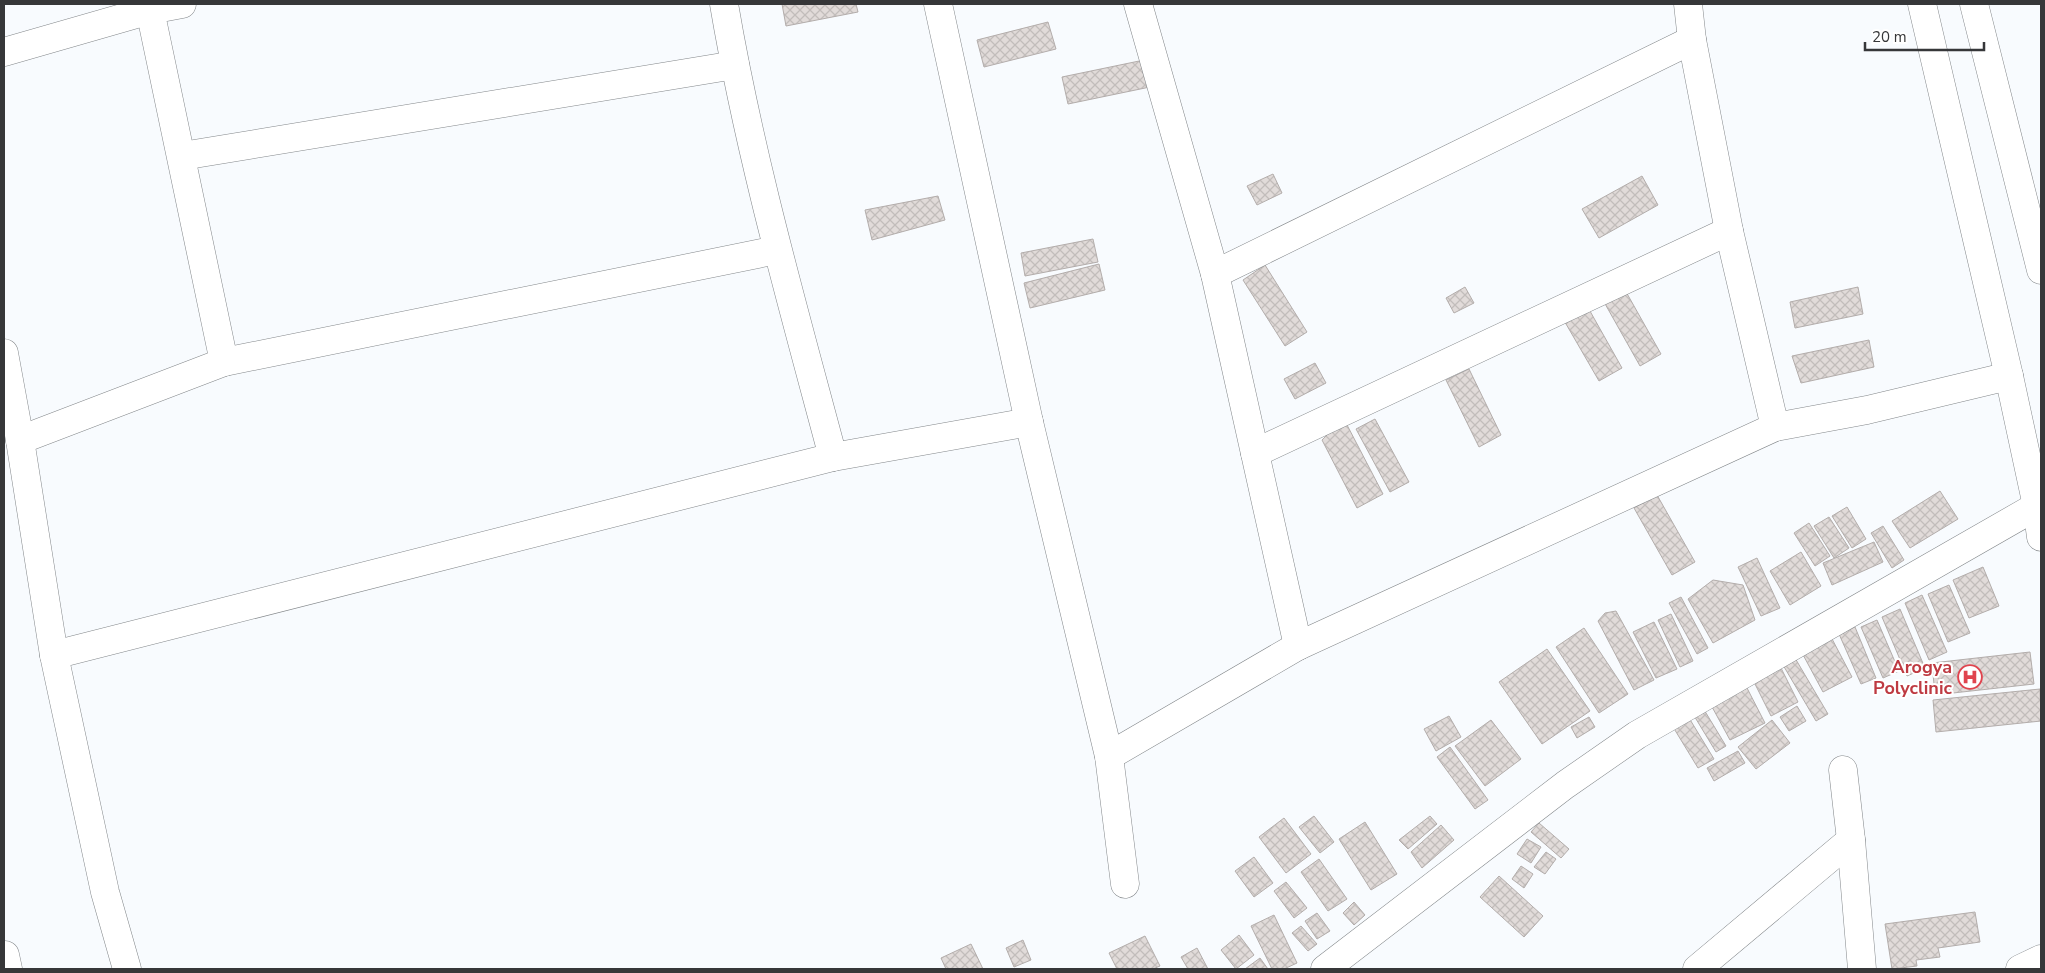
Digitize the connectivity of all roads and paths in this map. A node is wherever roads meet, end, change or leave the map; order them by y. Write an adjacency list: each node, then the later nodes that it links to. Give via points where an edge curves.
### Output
1 (182, 4): 8 (street)
2 (724, 4): 11 (street)
3 (938, 4): 20 (street)
4 (1138, 4): 16 (street)
5 (1688, 4): 9 (street)
6 (1922, 4): 19 (street)
7 (1974, 4): 15 (street)
8 (150, 10): 10 (street); 12 (street)
9 (1692, 40): 13 (street); 16 (street)
10 (4, 52)
11 (735, 65): 12 (street); 14 (street)
12 (182, 156): 18 (street)
13 (1729, 231): 21 (street); 23 (street)
14 (777, 250): 18 (street); 24 (street)
15 (2041, 270)
16 (1215, 274): 23 (street)
17 (4, 352): 22 (street)
18 (224, 362): 22 (street)
19 (2009, 376): 21 (street, via 1867,410); 25 (street)
20 (1029, 422): 24 (street); 29 (street)
21 (1775, 427): 27 (street)
22 (20, 440): 28 (street)
23 (1255, 453): 27 (street)
24 (833, 457): 28 (street)
25 (2037, 506): 26 (street); 35 (street, via 1636,736 1565,785)
26 (2041, 537)
27 (1298, 646): 29 (street)
28 (54, 655): 34 (street, via 105,892)
29 (1109, 756): 32 (street)
30 (1843, 770): 31 (street)
31 (1851, 840): 36 (street); 37 (street)
32 (1125, 884)
33 (2041, 959): 38 (street)
34 (127, 969)
35 (1325, 969)
36 (1697, 969)
37 (1862, 969)
38 (2020, 969)

